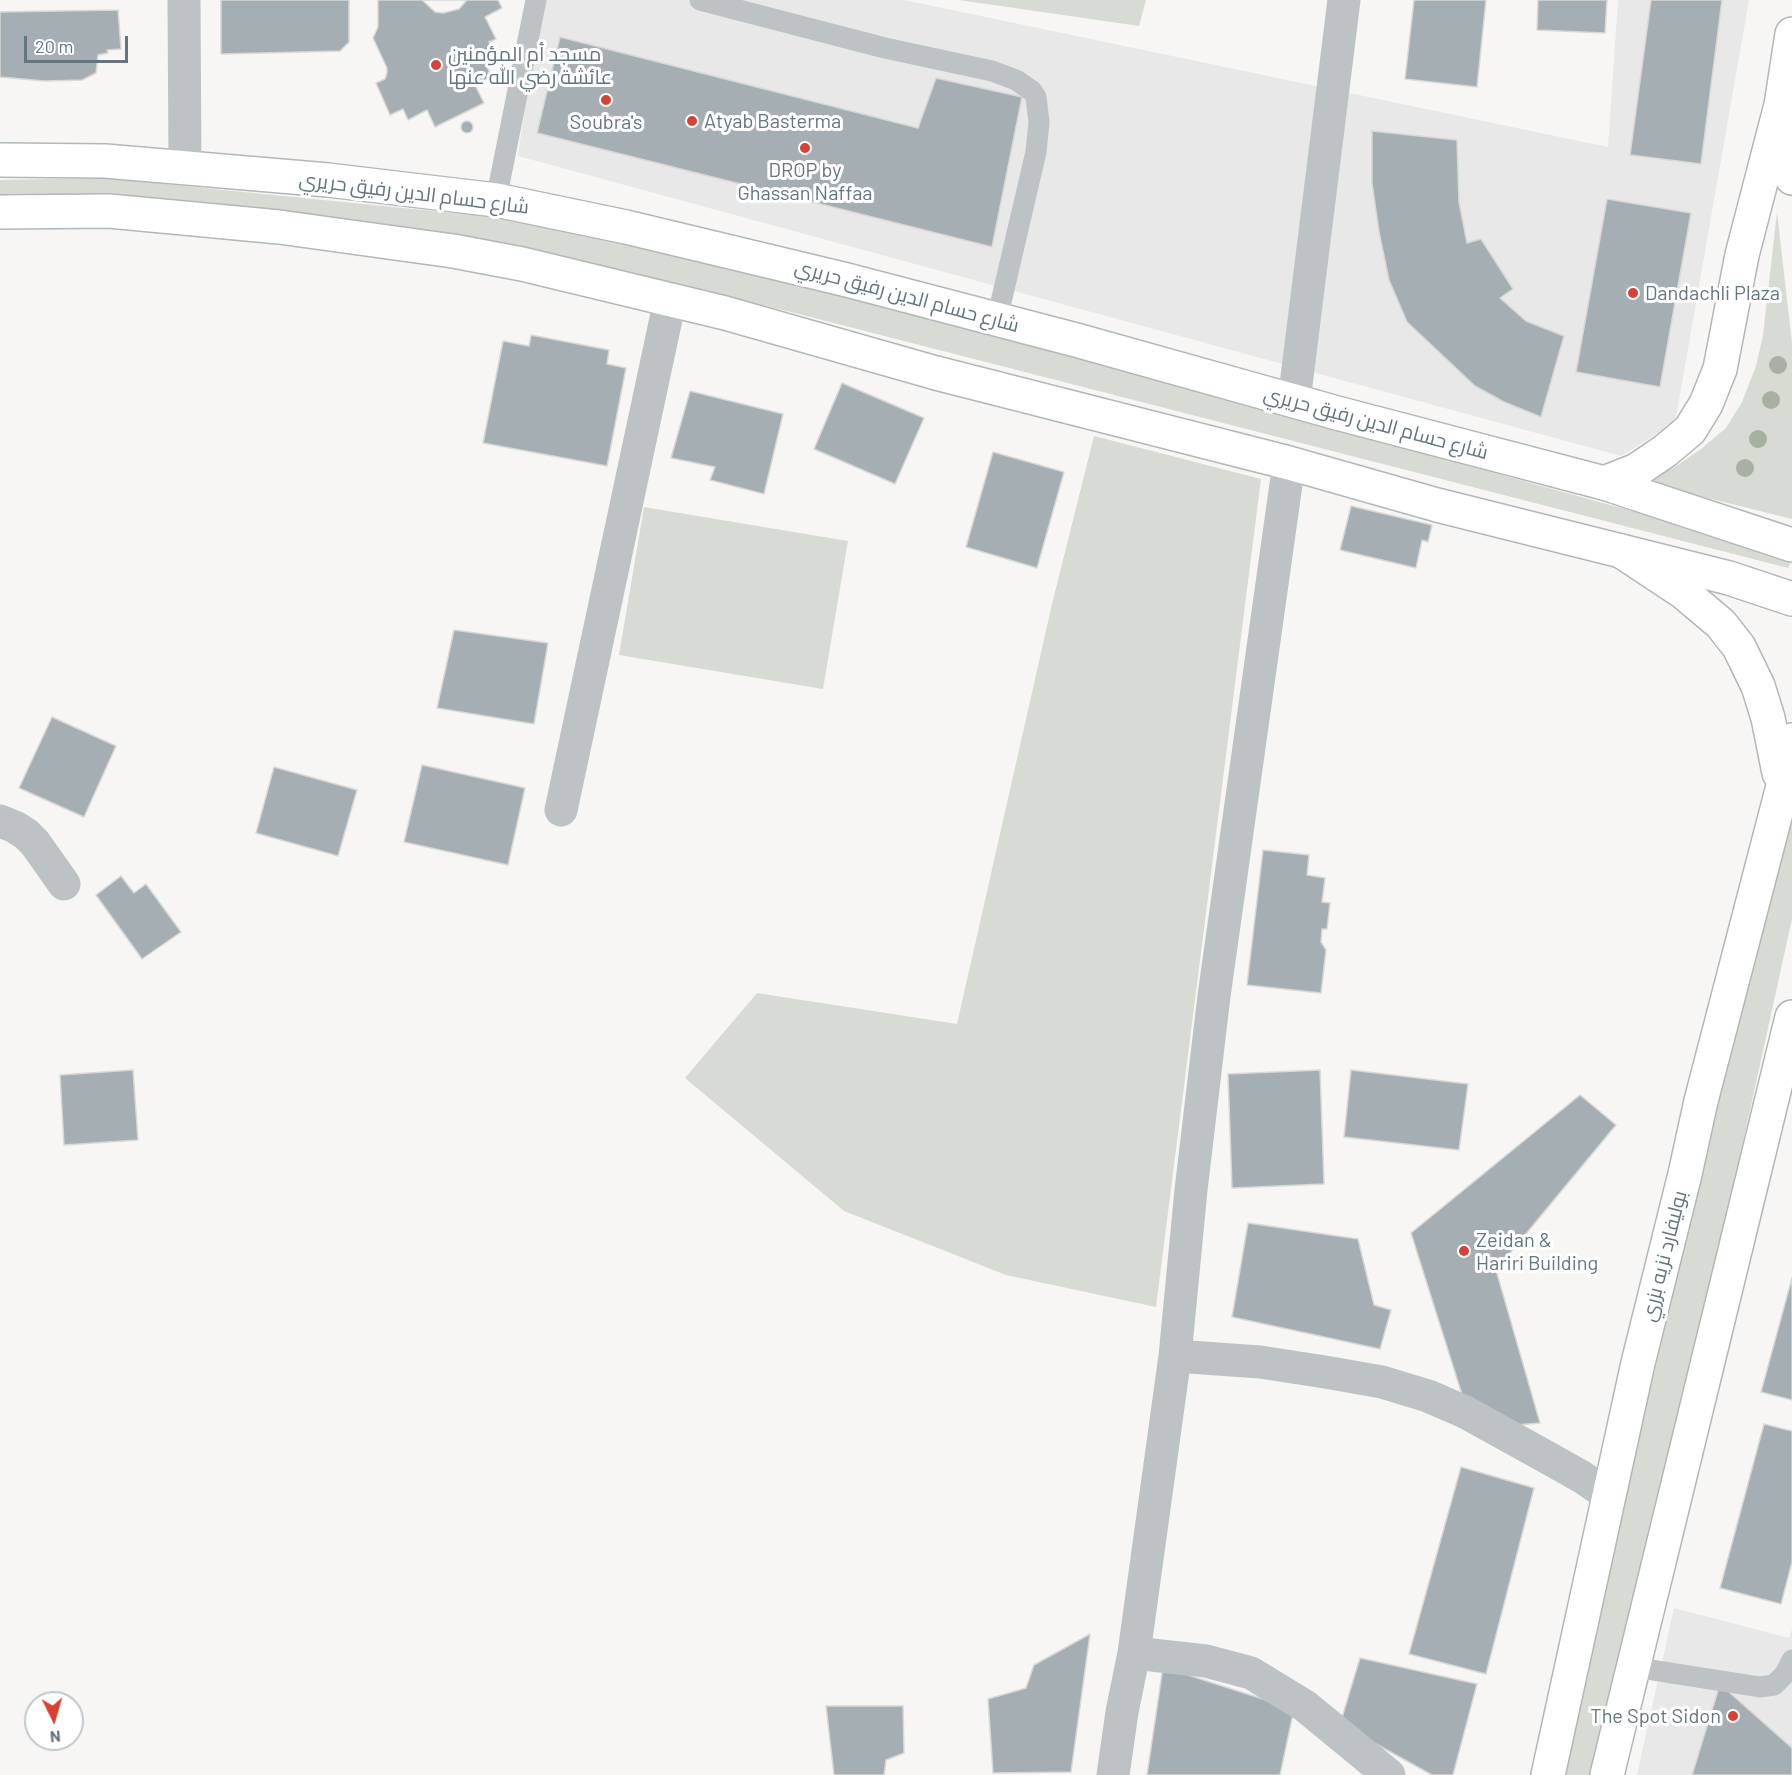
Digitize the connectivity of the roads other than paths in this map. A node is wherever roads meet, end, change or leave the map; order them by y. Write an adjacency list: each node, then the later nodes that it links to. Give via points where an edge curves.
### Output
1 (184, 0): 8 (street)
2 (536, 0): 10 (lane)
3 (700, 0): 13 (lane, via 992,71 1032,91 1039,122 1036,152)
4 (1344, 0): 14 (street)
5 (1792, 34): 6 (main road)
6 (1781, 105): 9 (main road); 16 (main road, via 1742,255 1720,369 1706,404 1690,430 1665,451 1637,470)
7 (0, 160): 8 (main road, شارع حسام الدين رفيق حريري)
8 (185, 167): 10 (main road, شارع حسام الدين رفيق حريري)
9 (1792, 178)
10 (496, 200): 13 (main road, شارع حسام الدين رفيق حريري, via 724,249)
11 (0, 212): 12 (main road, via 109,211 279,227 465,253)
12 (670, 300): 15 (main road); 22 (street)
13 (997, 319): 14 (main road, شارع حسام الدين رفيق حريري)
14 (1294, 401): 16 (main road, شارع حسام الدين رفيق حريري)
15 (1288, 463): 18 (main road); 26 (street, via 1214,996)
16 (1604, 483): 17 (main road, شارع حسام الدين رفيق حريري)
17 (1792, 545)
18 (1621, 551): 19 (main road); 21 (main road, via 1683,592 1721,624 1739,647 1768,718)
19 (1792, 599)
20 (1792, 740): 21 (main road, بوليفارد نزيه بزري)
21 (1782, 790): 27 (main road, بوليفارد نزيه بزري, via 1701,1101)
22 (561, 810)
23 (0, 821): 24 (street, via 26,834)
24 (64, 884)
25 (1792, 1017): 30 (main road)
26 (1175, 1356): 27 (street, via 1260,1362 1325,1372 1382,1382 1428,1396 1506,1434); 28 (street)
27 (1608, 1496): 33 (main road, بوليفارد نزيه بزري)
28 (1134, 1653): 31 (street); 32 (street, via 1206,1661 1251,1673 1305,1706)
29 (1792, 1660): 30 (lane, via 1774,1685 1760,1687)
30 (1633, 1667): 34 (main road)
31 (1113, 1775)
32 (1389, 1775)
33 (1548, 1775)
34 (1607, 1775)

